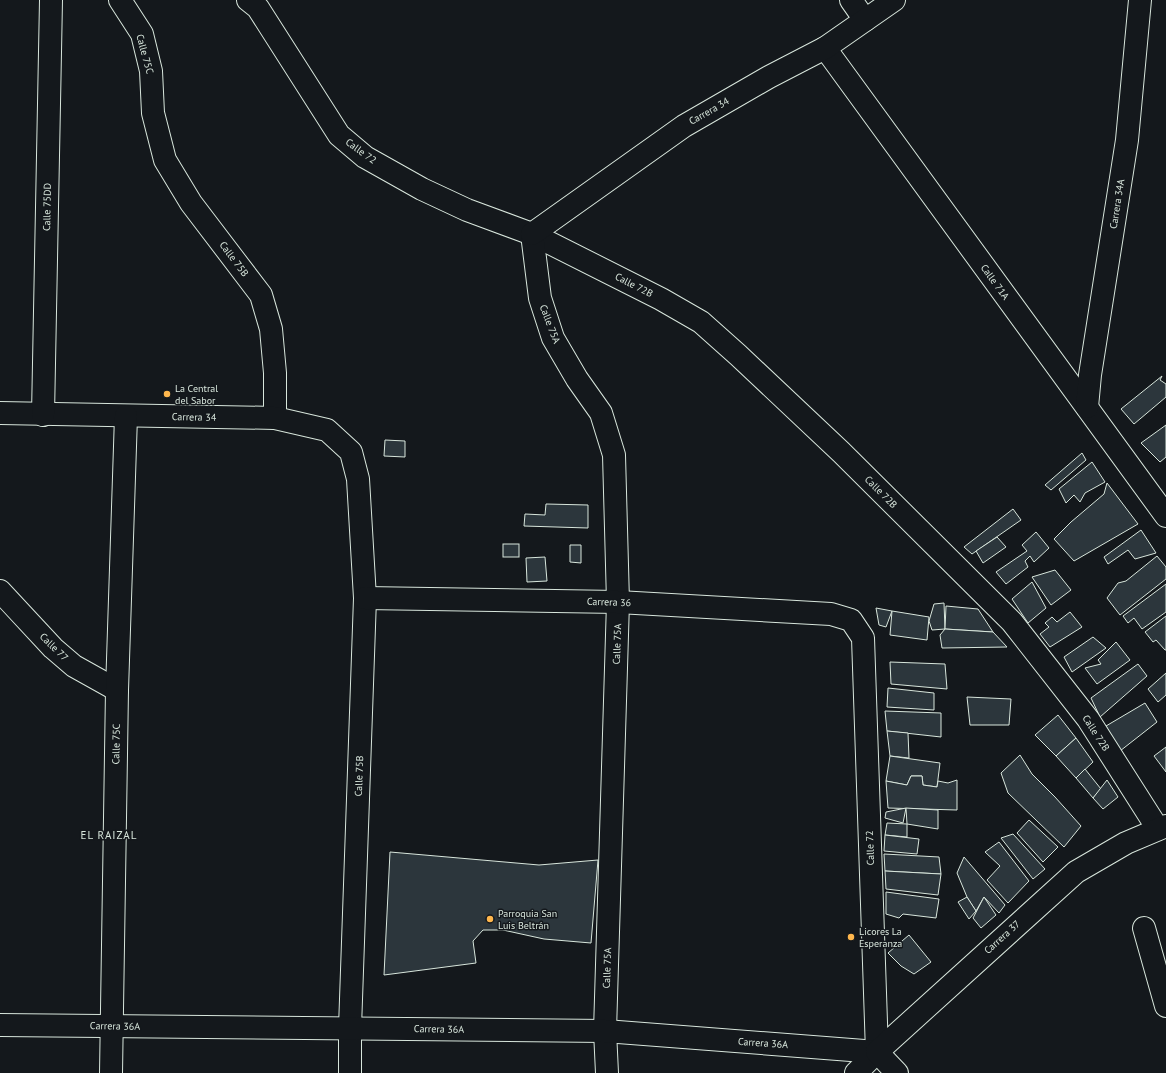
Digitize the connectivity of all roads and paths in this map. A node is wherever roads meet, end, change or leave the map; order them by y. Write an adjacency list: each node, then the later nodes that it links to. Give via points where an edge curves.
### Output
1 (51, 0): 13 (street, Calle 75DD)
2 (120, 0): 9 (street, Calle 75C, via 142,34 151,71)
3 (851, 0): 7 (street)
4 (894, 0): 7 (street, Carrera 34)
5 (1140, 0): 11 (street, Carrera 34A, via 1127,140)
6 (259, 3): 10 (street, Calle 72, via 339,135 365,157 467,210)
7 (865, 20): 8 (street, Carrera 34)
8 (824, 48): 10 (street, Carrera 34, via 684,126); 11 (street, Calle 71A)
9 (153, 113): 15 (street, Calle 75B, via 165,160 191,203 261,295 271,329)
10 (532, 234): 20 (street, Calle 75A, via 540,298 553,338 601,413 614,455); 23 (street, Calle 72B, via 701,322 835,447 1012,622 1088,719)
11 (1087, 407): 17 (street, Calle 71A)
12 (0, 413): 13 (street, Carrera 34)
13 (42, 414): 14 (street, Carrera 34)
14 (126, 416): 15 (street, Carrera 34); 22 (street, Calle 75C)
15 (275, 418): 16 (street, Carrera 34, via 327,430 350,452)
16 (358, 478): 19 (street, Calle 75B)
17 (1166, 516)
18 (0, 591): 22 (street, Calle 77, via 74,666)
19 (365, 598): 20 (street, Carrera 36); 28 (street, Calle 75B)
20 (618, 602): 21 (street, Carrera 36, via 831,614); 29 (street, Calle 75A)
21 (851, 620): 30 (street, Calle 72, via 863,638)
22 (117, 690): 27 (street, Calle 75C)
23 (1162, 827): 30 (street, Carrera 37, via 1126,843 1076,872)
24 (1144, 928): 25 (street)
25 (1166, 1006)
26 (0, 1025): 27 (street, Carrera 36A)
27 (112, 1026): 28 (street, Carrera 36A); 31 (street, Calle 75C)
28 (350, 1028): 29 (street, Carrera 36A); 32 (street, Calle 75B)
29 (606, 1031): 30 (street, Carrera 36A); 33 (street, Calle 75A)
30 (877, 1052): 34 (street, Carrera 37); 35 (street)
31 (111, 1073)
32 (350, 1073)
33 (607, 1073)
34 (856, 1073)
35 (897, 1073)

